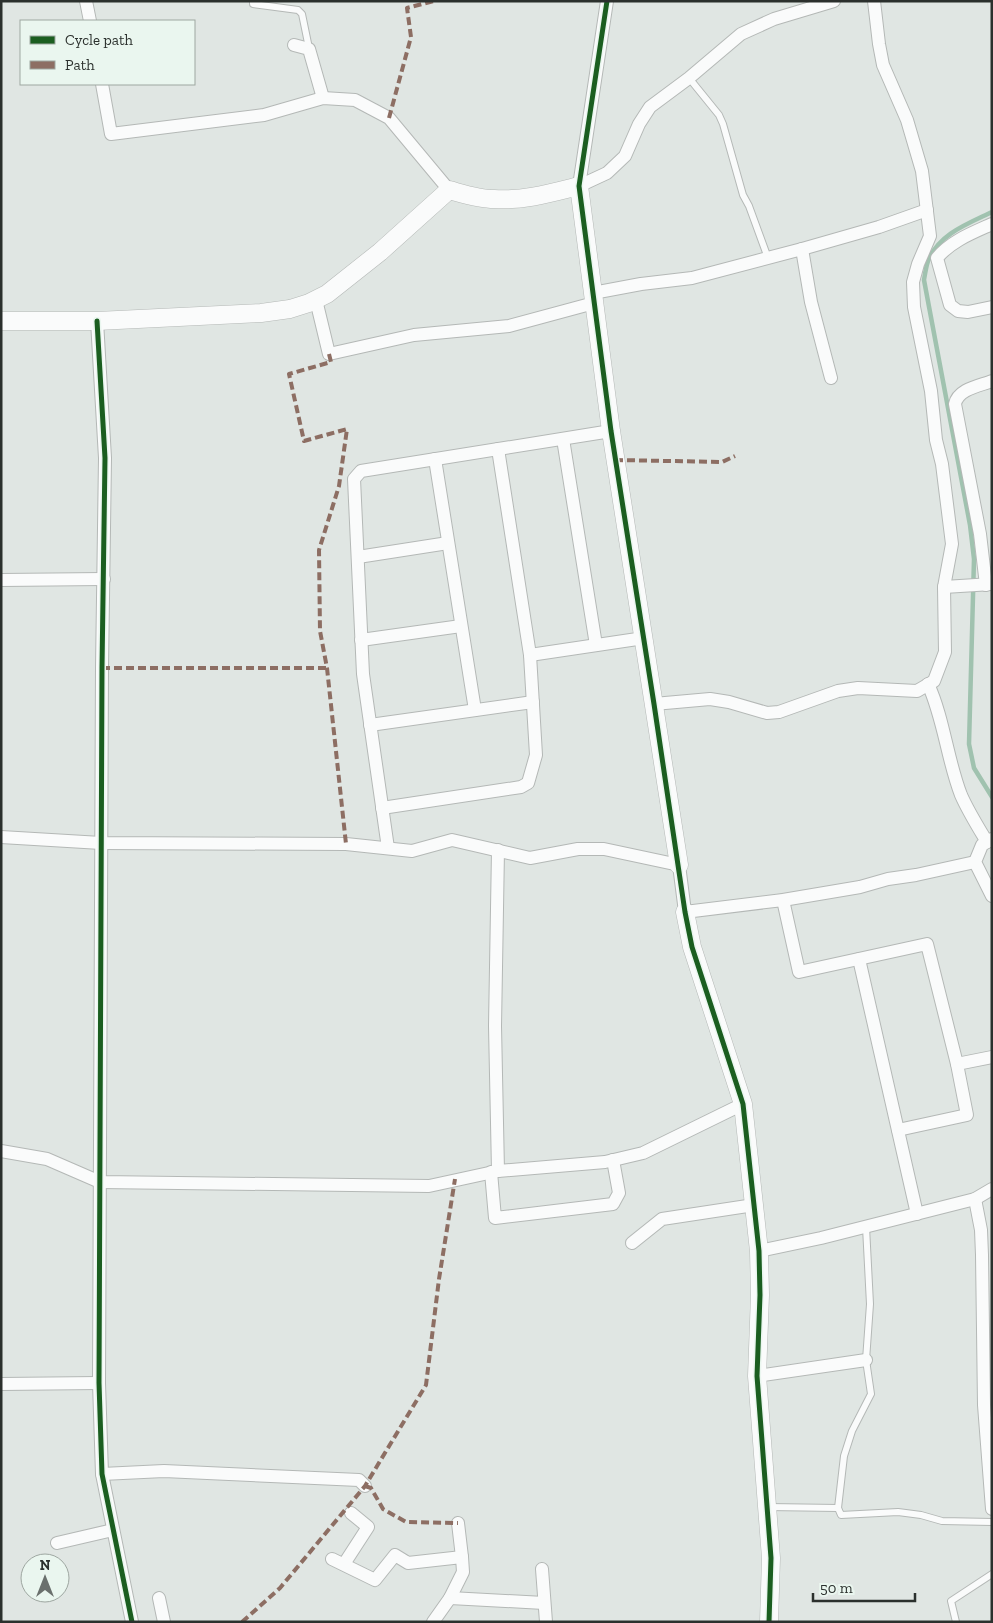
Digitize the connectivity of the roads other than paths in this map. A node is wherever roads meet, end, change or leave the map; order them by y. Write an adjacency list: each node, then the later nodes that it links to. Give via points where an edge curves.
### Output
1 (86, 1): 6 (street)
2 (253, 1): 8 (lane, via 253,4 298,10 302,14)
3 (607, 1): 12 (street)
4 (834, 1): 9 (street, via 774,19 742,34)
5 (874, 1): 14 (street, via 883,65 915,145)
6 (90, 20)
7 (294, 45): 8 (street)
8 (309, 49): 11 (street)
9 (689, 78): 12 (street, via 650,107 638,124 625,156 607,173); 19 (lane, via 723,124 743,195)
10 (102, 85): 11 (street, via 111,134 264,115)
11 (323, 98): 13 (street, via 355,100 389,118)
12 (579, 186): 13 (street, via 532,198 495,200); 20 (street)
13 (448, 190): 21 (street, via 380,252)
14 (927, 210): 16 (street, via 930,236); 17 (street)
15 (992, 224): 18 (street, via 957,240)
16 (927, 244): 18 (street); 36 (street, via 913,282 914,307 931,391 952,544)
17 (802, 250): 19 (street); 25 (street, via 811,302)
18 (944, 251): 22 (street, via 937,258 950,305 958,311 968,312)
19 (768, 258): 20 (street, via 692,278 641,284)
20 (593, 298): 21 (street, via 509,326 414,335 329,354); 27 (street)
21 (316, 300): 24 (street, via 290,309 261,313)
22 (992, 307)
23 (1, 321): 24 (street)
24 (97, 321): 33 (street, via 105,458)
25 (831, 378)
26 (992, 381): 35 (street, via 960,394 955,404 980,534)
27 (611, 431): 28 (street); 38 (street)
28 (563, 439): 29 (street); 40 (street)
29 (498, 449): 30 (street); 41 (street)
30 (435, 459): 31 (street); 32 (street, via 362,471 354,479)
31 (448, 543): 32 (street); 37 (street)
32 (358, 557): 39 (street)
33 (104, 579): 34 (street); 50 (street)
34 (1, 580)
35 (985, 585): 36 (street)
36 (949, 587): 42 (street, via 945,652 934,681)
37 (462, 626): 39 (street); 45 (street)
38 (644, 638): 40 (street); 44 (street)
39 (362, 640): 46 (street)
40 (596, 645): 41 (street)
41 (530, 655): 43 (street)
42 (928, 684): 44 (street, via 917,692 858,688 838,691 779,712 767,713 710,699); 49 (street, via 961,795 972,818)
43 (533, 702): 45 (street); 47 (street, via 536,755 528,782 521,787)
44 (654, 704): 54 (street)
45 (475, 710): 46 (street)
46 (370, 724): 47 (street)
47 (382, 808): 51 (street)
48 (1, 837): 50 (street)
49 (989, 841): 53 (street, via 982,845)
50 (102, 843): 51 (street, via 346,844); 66 (street)
51 (388, 848): 52 (street, via 412,850 452,840)
52 (498, 850): 54 (street, via 530,858 578,849 604,849); 65 (street)
53 (975, 862): 55 (street); 56 (street, via 888,879 860,888)
54 (679, 865): 57 (street)
55 (992, 896)
56 (783, 900): 57 (street); 58 (street, via 799,972)
57 (685, 912): 61 (street, via 692,948)
58 (859, 959): 60 (street, via 927,944); 62 (street)
59 (992, 1057): 60 (street)
60 (957, 1064): 62 (street, via 967,1115)
61 (743, 1104): 64 (street, via 643,1153); 69 (street)
62 (898, 1130): 70 (street)
63 (1, 1151): 66 (street, via 46,1159)
64 (613, 1160): 65 (street); 65 (street, via 619,1193 613,1204 495,1218)
65 (495, 1171): 66 (street, via 429,1186)
66 (100, 1182): 77 (street)
67 (992, 1189): 68 (street)
68 (975, 1199): 70 (street); 74 (street)
69 (754, 1205): 72 (street, via 662,1219); 73 (street)
70 (917, 1214): 71 (street)
71 (866, 1227): 73 (street); 75 (lane, via 870,1304)
72 (632, 1243)
73 (759, 1251): 76 (street)
74 (987, 1255): 83 (street, via 984,1405)
75 (866, 1360): 76 (street); 82 (lane, via 871,1394 847,1448)
76 (757, 1376): 81 (street)
77 (99, 1383): 78 (street); 79 (street)
78 (1, 1384)
79 (102, 1474): 80 (street, via 164,1471 358,1480); 87 (street)
80 (365, 1486)
81 (767, 1507): 82 (lane); 99 (street, via 771,1558)
82 (838, 1508): 85 (lane, via 840,1515 898,1512 942,1521)
83 (992, 1509)
84 (351, 1513): 89 (street, via 368,1527 338,1561 375,1580 395,1555 408,1563)
85 (992, 1522)
86 (458, 1523): 89 (street)
87 (113, 1530): 88 (street); 95 (street)
88 (57, 1543)
89 (462, 1557): 93 (street, via 463,1572)
90 (542, 1569): 94 (street)
91 (992, 1574): 100 (lane, via 951,1601)
92 (159, 1598): 96 (street)
93 (450, 1598): 94 (street); 97 (street)
94 (544, 1603): 98 (street)
95 (132, 1622)
96 (164, 1622)
97 (433, 1622)
98 (546, 1622)
99 (769, 1622)
100 (956, 1622)

